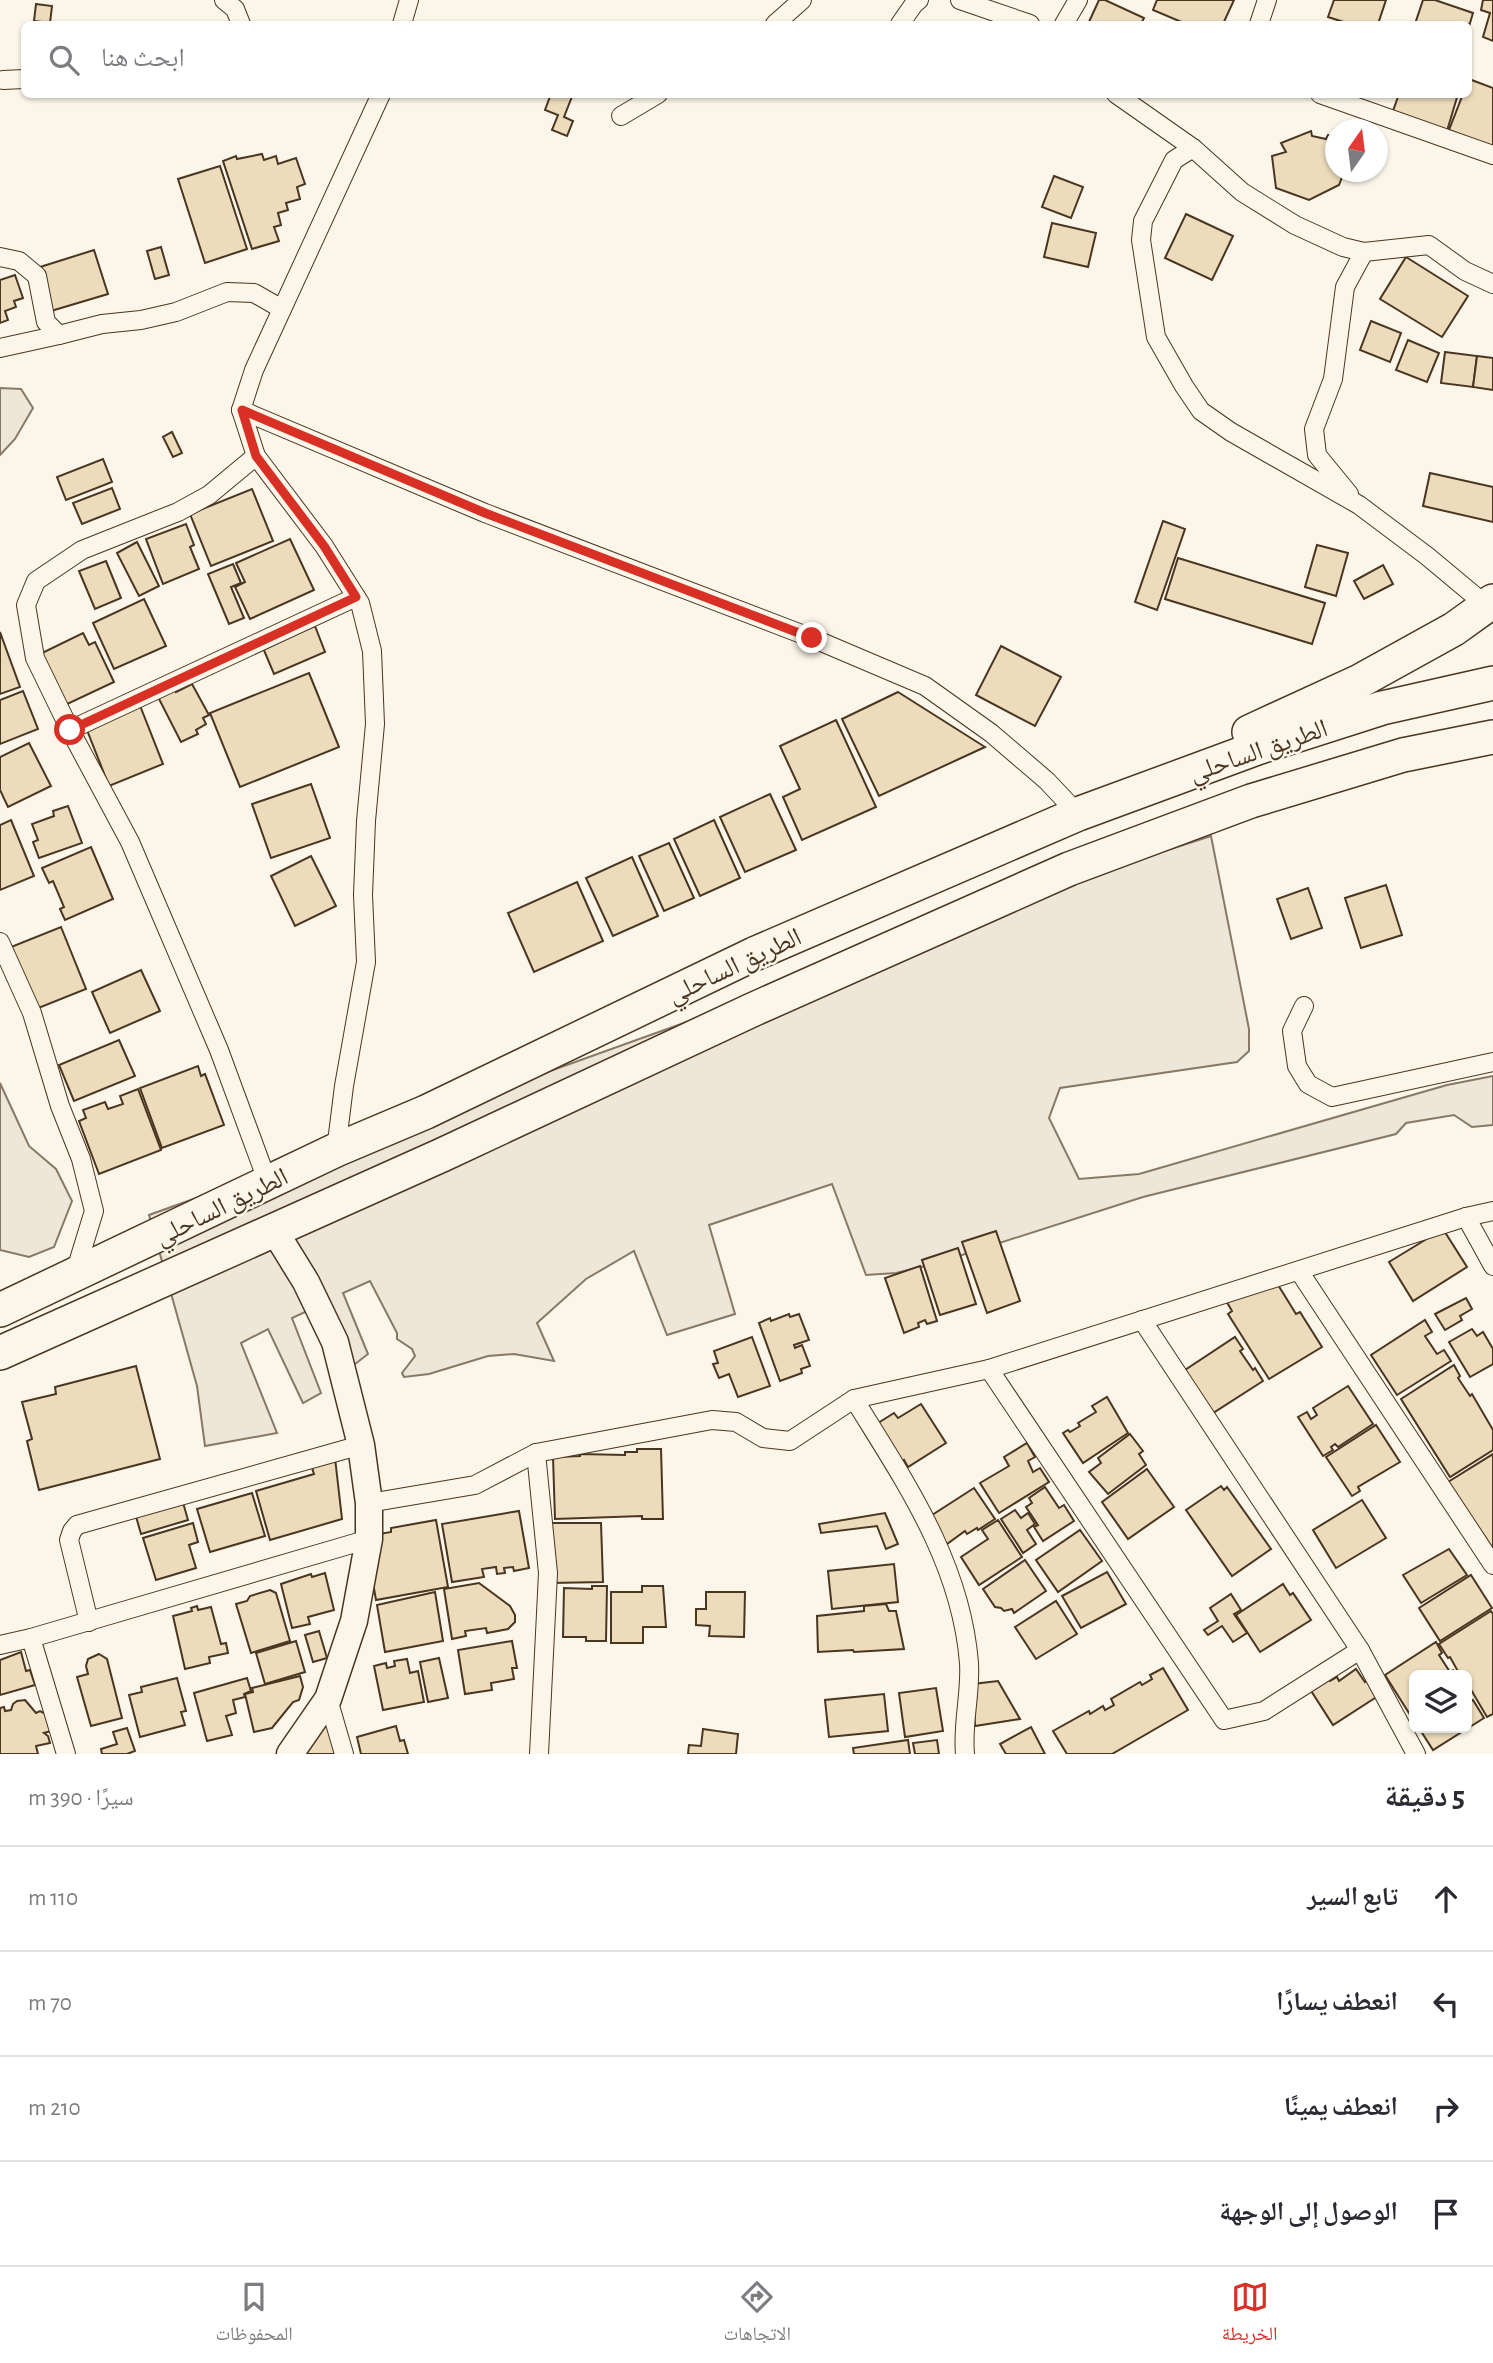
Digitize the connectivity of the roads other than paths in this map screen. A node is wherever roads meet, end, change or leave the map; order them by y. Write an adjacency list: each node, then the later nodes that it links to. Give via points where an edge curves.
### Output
1 (224, 0): 8 (street)
2 (409, 0): 9 (street)
3 (802, 0): 10 (street)
4 (919, 0): 11 (street)
5 (960, 0): 12 (street)
6 (1078, 0): 13 (street)
7 (1267, 0): 14 (street)
8 (240, 21)
9 (403, 21)
10 (782, 21)
11 (902, 21)
12 (1021, 21)
13 (1066, 21)
14 (1260, 21)
15 (21, 79): 16 (street)
16 (4, 80)
17 (374, 98): 27 (street)
18 (651, 98): 21 (street)
19 (1122, 98): 22 (street)
20 (1331, 98): 23 (street)
21 (621, 116)
22 (1194, 148): 24 (street, via 1242,192 1295,225); 32 (street, via 1174,160 1143,222 1141,240 1156,337 1201,411)
23 (1493, 155)
24 (1364, 252): 26 (street, via 1430,245 1465,271); 32 (street, via 1345,287 1333,379 1314,429 1317,455)
25 (0, 257): 28 (street, via 19,261 37,276 46,321)
26 (1493, 284)
27 (282, 309): 28 (street, via 254,293 228,292 176,312); 30 (street, via 254,370)
28 (59, 335): 29 (street)
29 (0, 348)
30 (242, 410): 31 (street); 38 (street, via 485,513 925,686 1000,741)
31 (256, 456): 33 (street); 36 (street, via 209,495 82,550 36,580 26,604 35,658)
32 (1359, 505): 34 (street)
33 (356, 597): 36 (street); 42 (street, via 372,650 374,724 363,895 366,962)
34 (1490, 603): 38 (highway, via 1454,629 1360,681)
35 (1493, 683): 38 (highway, الطريق الساحلي, via 1382,708 1256,748)
36 (70, 730): 43 (street, via 130,842 219,1050)
37 (1493, 737): 46 (highway, الطريق الساحلي, via 1403,755 1251,801 1069,869)
38 (1078, 814): 42 (highway, الطريق الساحلي, via 754,954 426,1112)
39 (0, 942): 49 (street, via 32,1013 94,1211)
40 (1304, 1006): 41 (street, via 1292,1031 1297,1066 1308,1084 1332,1097)
41 (1493, 1062)
42 (336, 1150): 43 (highway, الطريق الساحلي)
43 (268, 1183): 49 (highway, الطريق الساحلي)
44 (1493, 1211): 45 (street)
45 (1466, 1217): 47 (street); 48 (street)
46 (274, 1230): 52 (highway, الطريق الساحلي); 55 (street, via 335,1342)
47 (1493, 1266)
48 (1299, 1271): 51 (street); 59 (street)
49 (74, 1276): 50 (highway, الطريق الساحلي)
50 (0, 1310)
51 (1142, 1320): 53 (street); 63 (street)
52 (0, 1353)
53 (989, 1369): 54 (street); 63 (street, via 1224,1720 1264,1711)
54 (854, 1399): 56 (street, via 790,1441 763,1438 736,1422 712,1420); 69 (street, via 923,1512 959,1598 969,1664)
55 (361, 1445): 57 (street); 60 (street, via 77,1525 69,1540)
56 (536, 1453): 57 (street, via 475,1485); 68 (street, via 548,1573)
57 (369, 1503): 58 (street)
58 (369, 1539): 60 (street); 64 (street, via 354,1621)
59 (1493, 1565)
60 (89, 1622): 61 (street)
61 (31, 1638): 62 (street); 65 (street)
62 (0, 1645)
63 (1360, 1650): 70 (street)
64 (328, 1699): 66 (street); 67 (street)
65 (66, 1754)
66 (290, 1754)
67 (344, 1754)
68 (539, 1754)
69 (965, 1754)
70 (1416, 1754)

